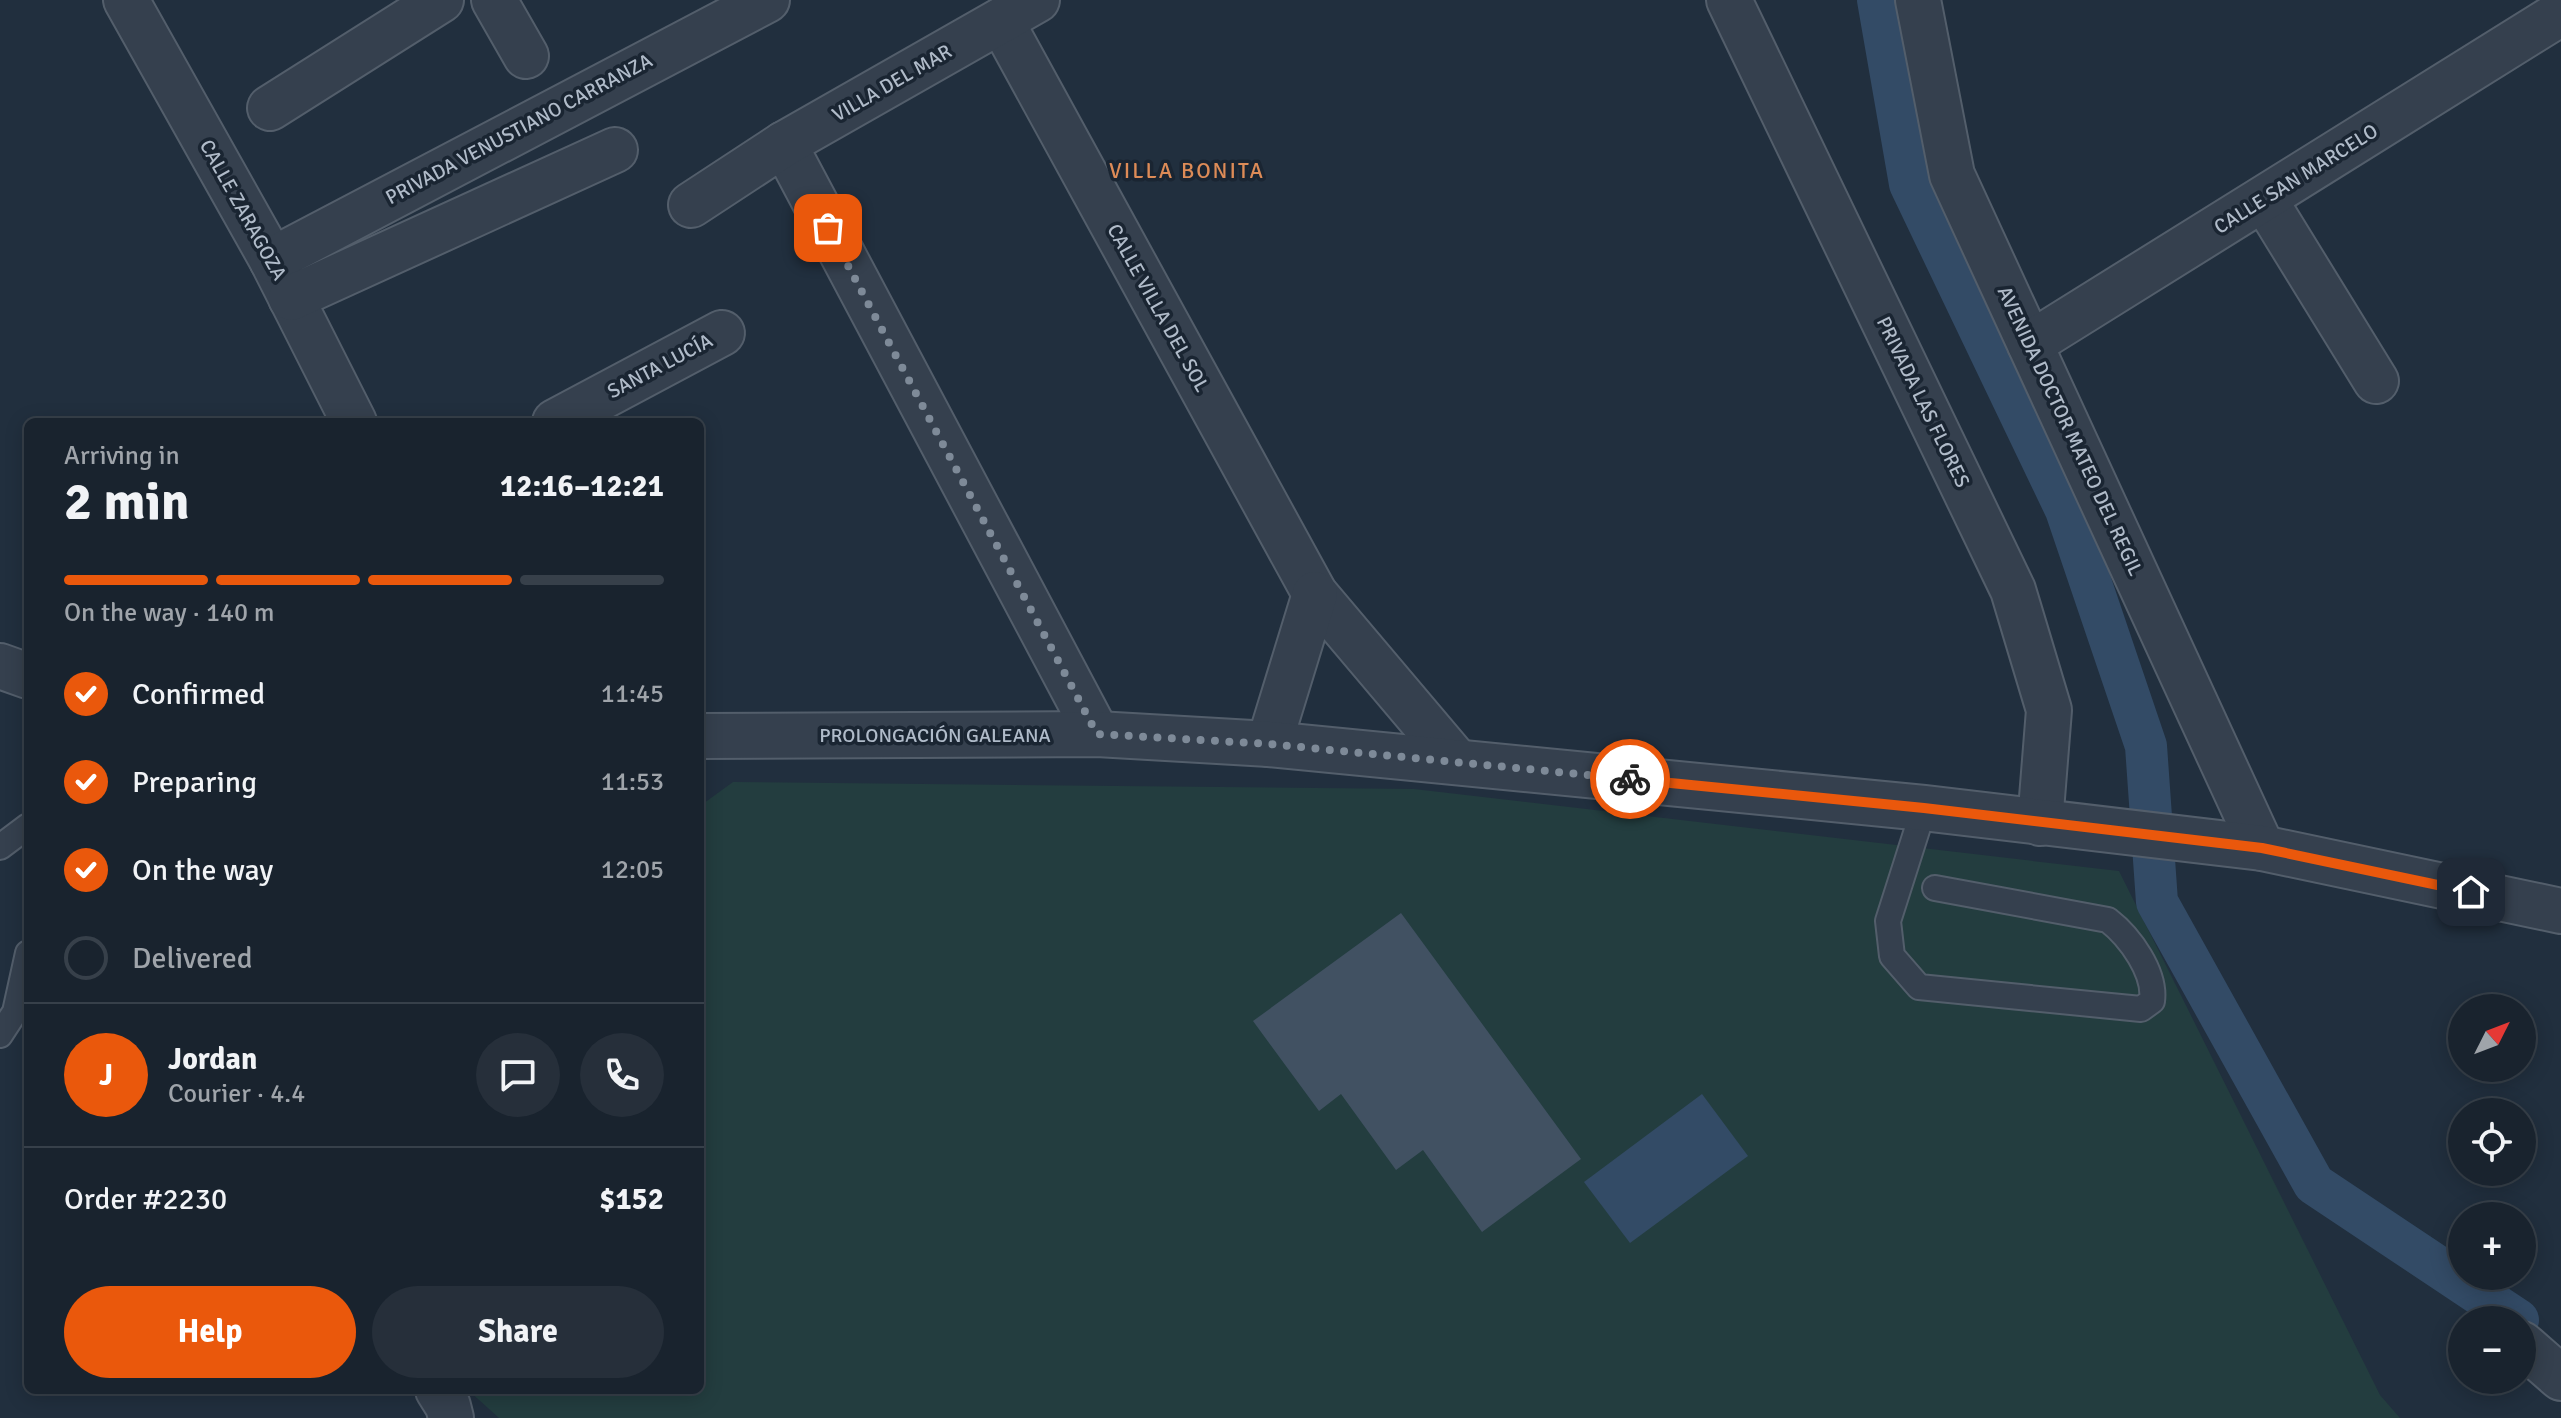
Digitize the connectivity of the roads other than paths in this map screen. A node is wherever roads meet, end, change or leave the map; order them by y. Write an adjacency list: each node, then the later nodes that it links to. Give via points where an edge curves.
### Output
1 (126, 0): 15 (street, CALLE ZARAGOZA)
2 (441, 0): 10 (street)
3 (494, 0): 9 (street)
4 (767, 0): 15 (street, PRIVADA VENUSTIANO CARRANZA)
5 (1729, 0): 30 (street, PRIVADA LAS FLORES, via 2013,590 2049,710)
6 (1918, 0): 18 (street, AVENIDA DOCTOR MATEO DEL REGIL, via 1952,175)
7 (1019, 11): 11 (street, VILLA DEL MAR); 22 (street, CALLE VILLA DEL SOL)
8 (2561, 13): 13 (street, CALLE SAN MARCELO)
9 (526, 56)
10 (270, 108)
11 (784, 144): 14 (street, VILLA DEL MAR); 25 (street)
12 (615, 150): 16 (street)
13 (2264, 199): 18 (street, CALLE SAN MARCELO); 19 (street)
14 (691, 205)
15 (272, 260): 16 (street, CALLE ZARAGOZA)
16 (291, 298): 20 (street, CALLE ZARAGOZA)
17 (722, 333): 21 (street, SANTA LUCÍA)
18 (2030, 344): 33 (street, AVENIDA DOCTOR MATEO DEL REGIL)
19 (2376, 381)
20 (352, 418)
21 (563, 418)
22 (1315, 594): 27 (street); 28 (street, CALLE VILLA DEL SOL)
23 (0, 666): 24 (street)
24 (24, 675)
25 (1097, 734): 26 (street, PROLONGACIÓN GALEANA); 27 (street, PROLONGACIÓN GALEANA)
26 (704, 736)
27 (1269, 744): 28 (street, PROLONGACIÓN GALEANA)
28 (1457, 762): 29 (street, PROLONGACIÓN GALEANA)
29 (1924, 808): 30 (street, PROLONGACIÓN GALEANA); 34 (lane, via 1888,921 1892,956 1919,987 2141,1009 2152,1001 2154,988 2126,935 2108,920)
30 (2040, 823): 33 (street, PROLONGACIÓN GALEANA)
31 (24, 829): 32 (lane)
32 (0, 847)
33 (2262, 848): 35 (street, PROLONGACIÓN GALEANA)
34 (1935, 888)
35 (2561, 911)
36 (24, 971): 37 (lane, via 15,1012)
37 (0, 1035)
38 (2536, 1356): 39 (street)
39 (2561, 1378)
40 (440, 1394): 41 (street)
41 (451, 1418)

